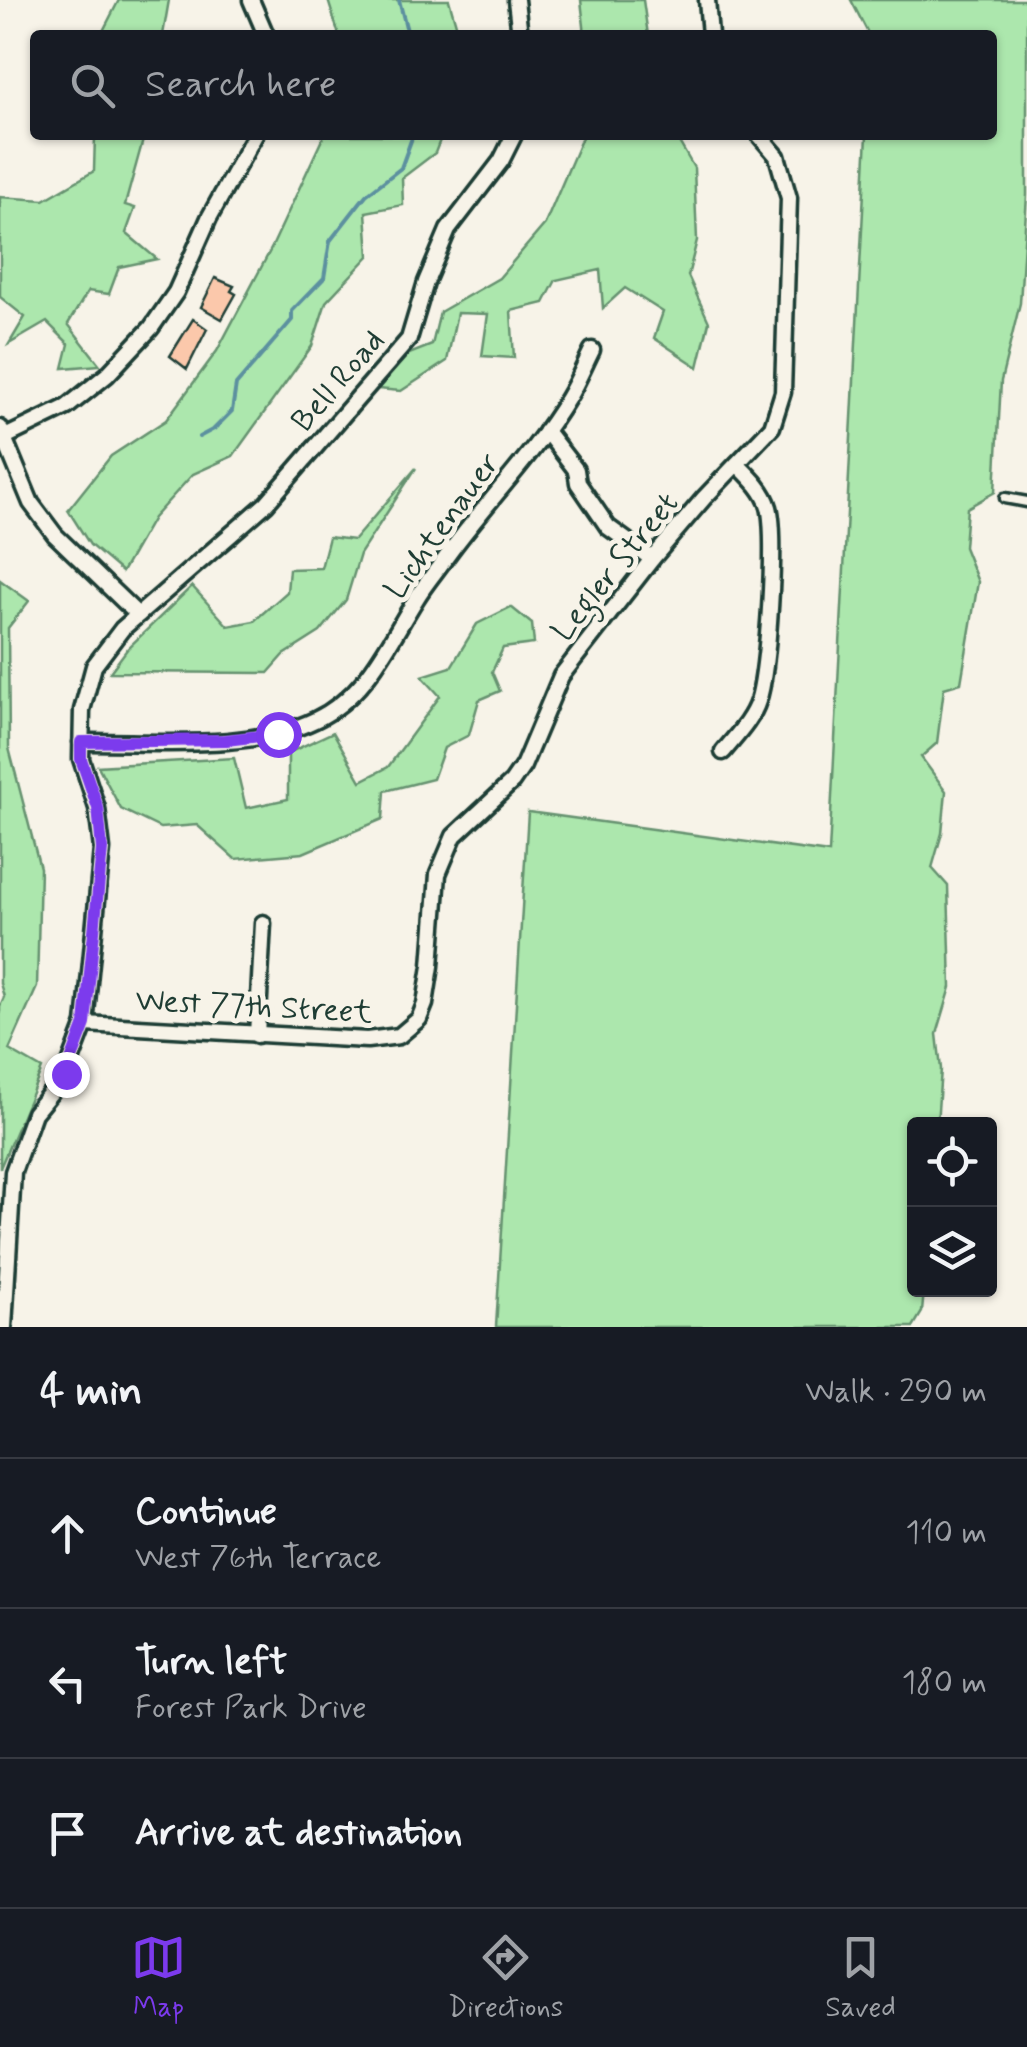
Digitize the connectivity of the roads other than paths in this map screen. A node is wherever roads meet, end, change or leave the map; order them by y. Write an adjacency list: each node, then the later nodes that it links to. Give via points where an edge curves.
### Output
1 (250, 0): 4 (street)
2 (516, 0): 5 (street)
3 (706, 0): 6 (street)
4 (264, 30)
5 (519, 30)
6 (709, 30)
7 (253, 140): 12 (street, via 151,328 67,407)
8 (512, 140): 17 (street, Bell Road, via 448,230 409,338 266,504)
9 (763, 140): 13 (street, Legler Street, via 777,156 789,198 783,392 772,427)
10 (592, 350): 11 (street, Lichtenauer)
11 (546, 430): 16 (street, via 608,526); 18 (street, Lichtenauer, via 416,598 385,656 357,690 318,719 278,734 226,740)
12 (2, 433): 17 (street, via 31,504)
13 (737, 464): 16 (street, Legler Street); 19 (street, via 769,506 772,564 758,702)
14 (1004, 498): 15 (lane)
15 (1027, 502)
16 (652, 559): 21 (street, Legler Street, via 561,676 524,766 461,826 447,849 438,874 425,1004)
17 (138, 615): 18 (street, Bell Road, via 94,666)
18 (81, 742): 22 (street, Bell Road, via 102,849)
19 (723, 752)
20 (264, 923): 23 (street)
21 (415, 1023): 23 (street, West 77th Street, via 388,1038)
22 (85, 1024): 23 (street, West 77th Street); 24 (street, Bell Road, via 66,1074 34,1113 13,1172)
23 (257, 1034)
24 (4, 1327)

